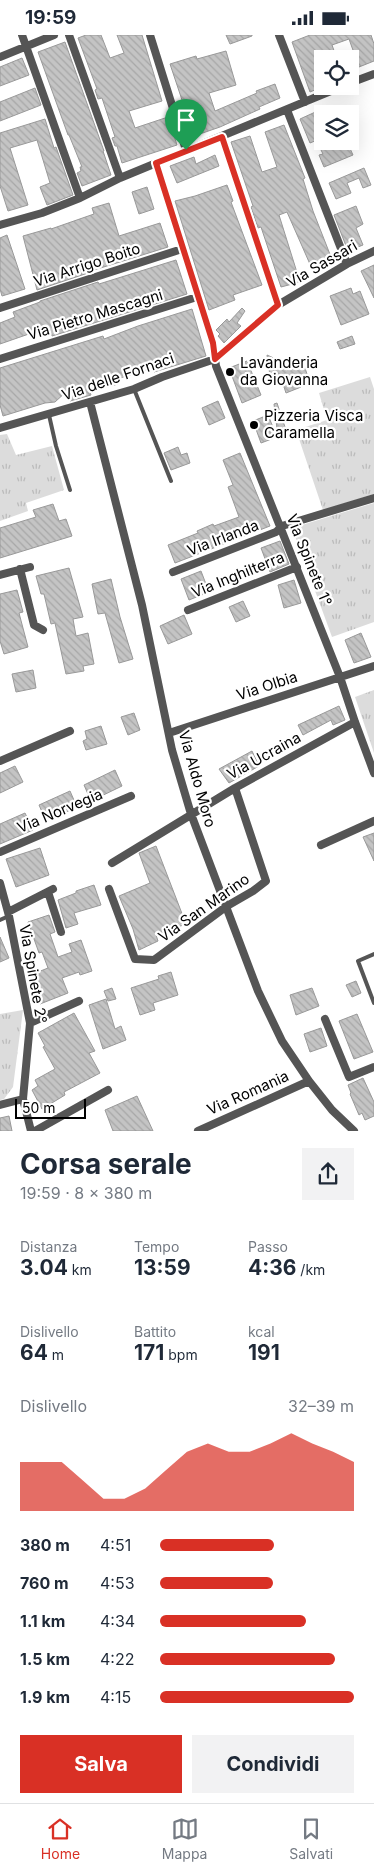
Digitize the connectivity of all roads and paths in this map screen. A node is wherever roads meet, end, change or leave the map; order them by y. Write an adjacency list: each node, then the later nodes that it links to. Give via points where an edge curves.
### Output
1 (22, 35): 6 (street)
2 (54, 35): 6 (street)
3 (68, 35): 16 (street)
4 (150, 35): 14 (street)
5 (279, 35): 11 (street)
6 (26, 46): 7 (street); 17 (street)
7 (0, 57)
8 (374, 73): 9 (street)
9 (359, 79)
10 (321, 95): 11 (street)
11 (304, 102): 12 (street)
12 (287, 111): 13 (street); 21 (street)
13 (222, 137): 14 (street); 23 (street)
14 (186, 150): 15 (street)
15 (156, 163): 16 (street); 19 (street, Via Spinete 1°)
16 (120, 178): 17 (street)
17 (80, 198): 18 (street, via 42,213)
18 (0, 224)
19 (182, 249): 22 (street, Via Spinete 1°); 24 (street, Via Arrigo Boito)
20 (374, 251): 21 (street, Via Sassari)
21 (346, 264): 23 (street, Via Sassari)
22 (197, 297): 25 (street, Via Pietro Mascagni); 26 (street, Via Spinete 1°, via 213,343)
23 (278, 305): 26 (street, Via Sassari)
24 (0, 308)
25 (0, 359)
26 (215, 359): 27 (street, Via delle Fornaci); 34 (street, Via Spinete 1°)
27 (134, 389): 28 (street, Via delle Fornaci); 31 (lane)
28 (90, 402): 29 (street, Via delle Fornaci); 46 (street, Via Aldo Moro, via 142,605)
29 (49, 415): 30 (street, Via delle Fornaci); 32 (lane)
30 (0, 428)
31 (171, 481)
32 (70, 490)
33 (374, 498): 34 (street, Via Irlanda)
34 (282, 527): 36 (street, Via Spinete 1°); 38 (street, Via Irlanda)
35 (30, 567): 37 (street)
36 (297, 567): 40 (street, Via Inghilterra); 43 (street, Via Spinete 1°)
37 (20, 569): 39 (street); 41 (street, via 34,625)
38 (173, 572)
39 (0, 575)
40 (188, 610)
41 (43, 630)
42 (374, 666): 43 (street, Via Olbia)
43 (340, 677): 44 (street, Via Spinete 1°); 46 (street, Via Olbia)
44 (355, 723): 48 (street, Via Spinete 1°); 49 (street, Via Ucraina)
45 (70, 731): 47 (street)
46 (169, 733): 51 (street, Via Aldo Moro)
47 (0, 761)
48 (374, 773)
49 (235, 788): 51 (street, Via Ucraina); 58 (street, Via San Marino, via 266,881)
50 (131, 796): 54 (street, Via Norvegia)
51 (191, 815): 55 (street, Via Ucraina); 58 (street, Via Aldo Moro)
52 (374, 821): 53 (street)
53 (321, 845)
54 (0, 852)
55 (112, 863)
56 (0, 883): 59 (street, Via Spinete 2°)
57 (109, 889): 58 (street, Via San Marino, via 135,959 154,959)
58 (227, 906): 68 (street, Via Aldo Moro, via 258,991 282,1041)
59 (8, 914): 60 (lane); 61 (street, via 50,890); 66 (street, Via Spinete 2°)
60 (0, 920)
61 (61, 932)
62 (374, 954): 64 (lane, via 358,961)
63 (78, 1001): 66 (street)
64 (374, 1003)
65 (325, 1019): 67 (street, via 349,1077)
66 (30, 1023): 70 (street, Via Spinete 2°)
67 (374, 1067)
68 (309, 1081): 74 (street, Via Romania); 75 (street, Via Aldo Moro)
69 (108, 1090): 73 (street)
70 (23, 1099): 71 (street); 72 (street, Via Spinete 2°)
71 (0, 1105)
72 (30, 1131)
73 (35, 1131)
74 (198, 1131)
75 (354, 1131)

